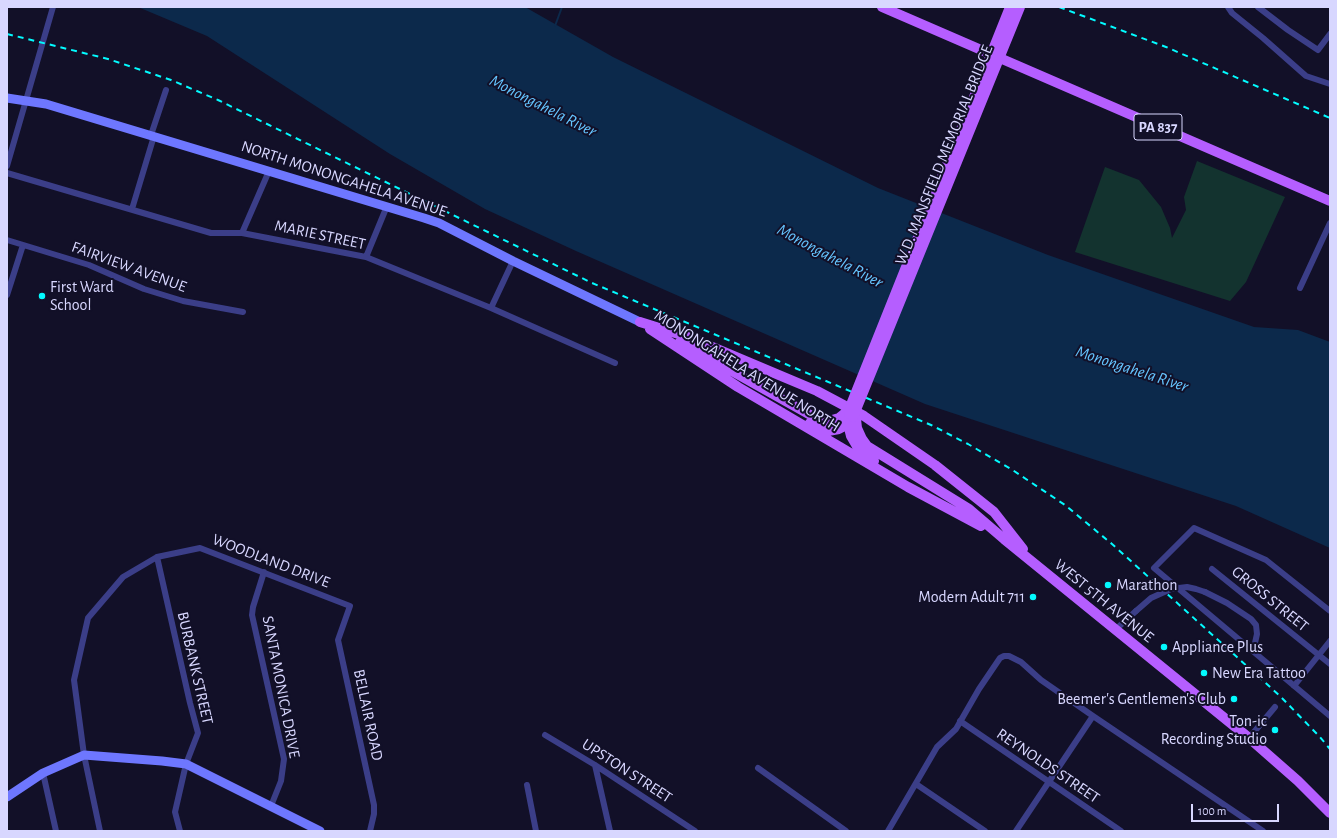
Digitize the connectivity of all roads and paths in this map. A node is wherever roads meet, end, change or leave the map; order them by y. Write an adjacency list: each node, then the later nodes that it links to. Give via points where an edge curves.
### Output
1 (53, 7): 13 (street)
2 (882, 7): 9 (main road, PA 837)
3 (1004, 7): 9 (main road, bridge)
4 (1010, 7): 9 (main road, W.D. MANSFIELD MEMORIAL BRIDGE, bridge)
5 (1020, 7): 34 (main road, W.D. MANSFIELD MEMORIAL BRIDGE, bridge)
6 (1228, 7): 10 (street, via 1306,76)
7 (1258, 7): 8 (street, via 1318,50)
8 (1330, 34)
9 (988, 56): 18 (main road, PA 837); 34 (main road, W.D. MANSFIELD MEMORIAL BRIDGE, bridge)
10 (1330, 84)
11 (166, 90): 14 (street)
12 (7, 98): 13 (main road, NORTH MONONGAHELA AVENUE)
13 (25, 100): 14 (main road, NORTH MONONGAHELA AVENUE); 15 (street)
14 (152, 135): 16 (main road, NORTH MONONGAHELA AVENUE); 20 (street)
15 (7, 166)
16 (269, 171): 19 (main road, NORTH MONONGAHELA AVENUE); 22 (street)
17 (7, 173): 20 (street, MARIE STREET)
18 (1330, 201)
19 (387, 206): 25 (street); 26 (main road, NORTH MONONGAHELA AVENUE, via 439,223)
20 (132, 209): 22 (street, MARIE STREET, via 211,233)
21 (1330, 223): 27 (street)
22 (242, 233): 25 (street, MARIE STREET)
23 (7, 240): 24 (street, FAIRVIEW AVENUE)
24 (23, 245): 28 (street); 30 (street, FAIRVIEW AVENUE, via 89,265 144,289 183,301)
25 (366, 257): 29 (street, MARIE STREET)
26 (513, 261): 29 (street); 31 (main road, NORTH MONONGAHELA AVENUE)
27 (1300, 288)
28 (7, 295)
29 (491, 308): 33 (street, MARIE STREET)
30 (243, 312)
31 (640, 322): 32 (main road, MONONGAHELA AVENUE NORTH); 35 (main road, via 814,417 832,420); 39 (main road, MONONGAHELA AVENUE NORTH, via 712,346 817,391 864,416 935,465 994,512)
32 (695, 358): 35 (main road, via 820,428 828,431 839,429); 36 (main road, MONONGAHELA AVENUE NORTH, via 822,437)
33 (615, 363)
34 (855, 403): 35 (main road, bridge)
35 (850, 417): 36 (main road, via 851,436 858,448 867,456); 37 (main road, via 867,446 969,508)
36 (964, 516): 37 (main road, MONONGAHELA AVENUE NORTH)
37 (1004, 539): 39 (main road, WEST 5TH AVENUE)
38 (157, 557): 41 (street, WOODLAND DRIVE, via 200,548); 56 (street, WOODLAND DRIVE, via 123,577 88,618 74,680); 57 (street, BURBANK STREET, via 198,733)
39 (1041, 569): 44 (main road, WEST 5TH AVENUE)
40 (1212, 569): 47 (street, GROSS STREET)
41 (264, 572): 42 (street, WOODLAND DRIVE); 65 (street, SANTA MONICA DRIVE, via 252,615 284,760 281,781)
42 (350, 606): 71 (street, BELLAIR ROAD, via 338,640 374,805)
43 (1330, 611): 46 (street, via 1266,560 1194,528 1154,568)
44 (1115, 630): 46 (street, bridge, via 1151,598 1171,589 1196,589 1227,603 1251,619 1256,625 1257,634); 55 (main road, WEST 5TH AVENUE)
45 (1330, 641): 47 (street)
46 (1251, 650): 49 (street)
47 (1318, 655): 48 (street, GROSS STREET); 49 (street)
48 (1330, 664)
49 (1294, 686): 52 (street)
50 (1276, 707): 55 (street)
51 (1092, 716): 53 (street, via 1041,680 1021,662 1004,656 1000,658); 61 (street); 80 (street)
52 (1330, 716)
53 (960, 721): 61 (street, REYNOLDS STREET); 62 (street, via 937,747)
54 (545, 735): 58 (street, UPSTON STREET)
55 (1249, 738): 66 (main road, WEST 5TH AVENUE)
56 (84, 755): 57 (main road); 60 (main road); 68 (street, WOODLAND DRIVE)
57 (186, 764): 65 (main road); 69 (street, BURBANK STREET, via 176,812)
58 (595, 765): 73 (street); 74 (street, UPSTON STREET)
59 (758, 768): 75 (street)
60 (43, 773): 64 (main road); 67 (street)
61 (1048, 782): 78 (street); 79 (street, REYNOLDS STREET)
62 (916, 784): 76 (street); 77 (street)
63 (527, 785): 72 (street)
64 (7, 797)
65 (271, 806): 70 (main road)
66 (1328, 807)
67 (56, 831)
68 (100, 831)
69 (180, 831)
70 (320, 831)
71 (370, 831)
72 (536, 831)
73 (610, 831)
74 (695, 831)
75 (846, 831)
76 (888, 831)
77 (985, 831)
78 (1016, 831)
79 (1120, 831)
80 (1263, 831)

